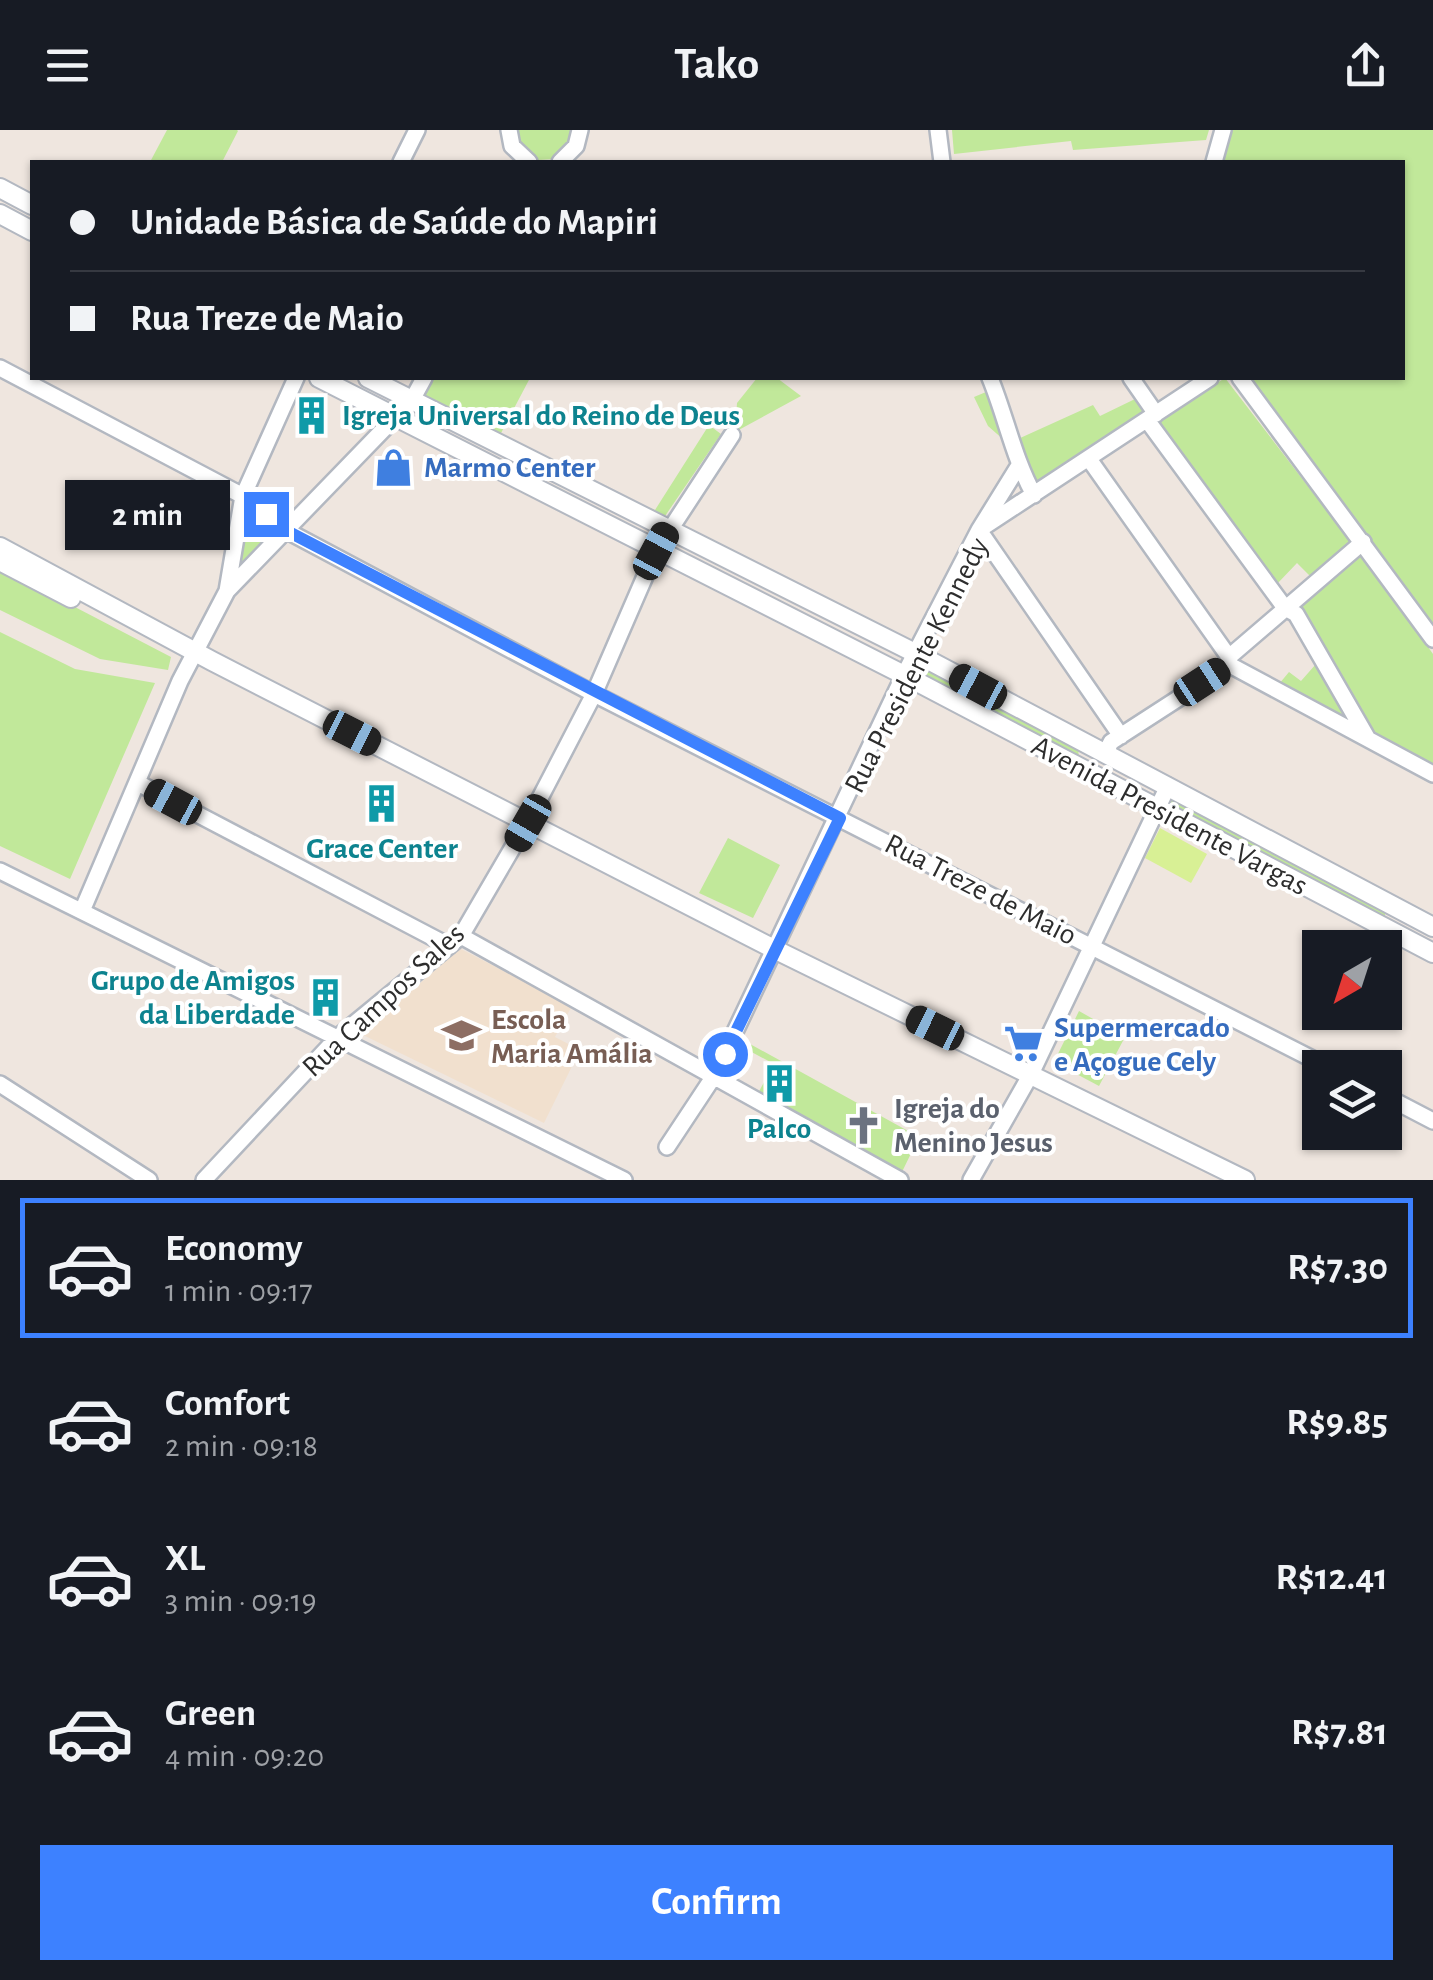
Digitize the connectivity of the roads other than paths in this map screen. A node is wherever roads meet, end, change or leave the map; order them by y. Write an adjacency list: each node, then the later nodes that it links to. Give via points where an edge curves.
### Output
1 (418, 130): 6 (street)
2 (509, 130): 7 (street)
3 (580, 130): 8 (street)
4 (938, 130): 9 (street)
5 (1223, 130): 10 (street)
6 (403, 160)
7 (525, 160)
8 (562, 160)
9 (942, 160)
10 (1215, 160)
11 (0, 188): 12 (street)
12 (30, 204)
13 (0, 214): 14 (street)
14 (30, 229)
15 (0, 368): 30 (street, Rua Treze de Maio)
16 (295, 380): 30 (street)
17 (323, 380): 25 (street, Avenida Presidente Vargas)
18 (372, 380): 24 (street, Avenida Presidente Vargas)
19 (423, 380): 24 (street)
20 (991, 380): 29 (street, via 1008,418)
21 (1132, 380): 26 (street)
22 (1207, 380): 26 (street, Rua Presidente Kennedy)
23 (1241, 380): 35 (street)
24 (412, 400): 25 (street); 33 (street, Avenida Presidente Vargas)
25 (396, 417): 34 (street); 37 (street, Avenida Presidente Vargas)
26 (1152, 417): 28 (street, Rua Presidente Kennedy); 40 (street)
27 (732, 435): 33 (street, Rua Campos Sales)
28 (1089, 459): 31 (street, Rua Presidente Kennedy); 44 (street)
29 (1018, 467): 31 (street); 32 (street)
30 (243, 496): 34 (street, Rua Treze de Maio); 39 (street)
31 (1034, 496): 32 (street, Rua Presidente Kennedy)
32 (979, 530): 42 (street, Rua Presidente Kennedy); 47 (street)
33 (667, 531): 37 (street, Rua Campos Sales); 42 (street, Avenida Presidente Vargas)
34 (289, 532): 39 (street); 46 (street, Rua Treze de Maio)
35 (1362, 542): 40 (street); 41 (street)
36 (0, 547): 43 (street)
37 (656, 551): 45 (street, Avenida Presidente Vargas); 46 (street, Rua Campos Sales)
38 (0, 561): 43 (street)
39 (228, 590): 43 (street)
40 (1286, 608): 44 (street); 48 (street, via 1296,614)
41 (1433, 640)
42 (915, 653): 45 (street, Rua Presidente Kennedy); 49 (street, Avenida Presidente Vargas)
43 (193, 654): 51 (street); 55 (street)
44 (1229, 661): 47 (street); 48 (street)
45 (904, 675): 53 (street, Avenida Presidente Vargas); 54 (street, Rua Presidente Kennedy)
46 (594, 694): 54 (street, Rua Treze de Maio); 55 (street, Rua Campos Sales)
47 (1121, 736): 49 (street)
48 (1368, 738): 50 (street)
49 (1105, 754): 52 (street, Avenida Presidente Vargas)
50 (1433, 774)
51 (138, 783): 58 (street); 61 (street)
52 (1168, 786): 53 (street); 57 (street, Avenida Presidente Vargas)
53 (1157, 808): 60 (street, Avenida Presidente Vargas); 62 (street)
54 (840, 818): 62 (street, Rua Treze de Maio); 63 (street, Rua Presidente Kennedy)
55 (528, 823): 61 (street, Rua Campos Sales); 63 (street)
56 (0, 870): 58 (street)
57 (1396, 907): 59 (street, Avenida Presidente Vargas); 60 (street)
58 (82, 911): 65 (street)
59 (1433, 927)
60 (1386, 929): 64 (street, Avenida Presidente Vargas)
61 (455, 941): 65 (street, Rua Campos Sales); 68 (street)
62 (1092, 944): 66 (street, Rua Treze de Maio); 67 (street)
63 (776, 950): 67 (street); 68 (street, Rua Presidente Kennedy)
64 (1433, 953)
65 (338, 1036): 74 (street, Rua Campos Sales); 75 (street)
66 (1302, 1053)
67 (1030, 1074): 77 (street); 78 (street)
68 (714, 1076): 72 (street, Rua Presidente Kennedy); 76 (street)
69 (0, 1084): 73 (street)
70 (1402, 1105): 71 (street)
71 (1433, 1121)
72 (667, 1147)
73 (149, 1180)
74 (204, 1180)
75 (624, 1180)
76 (900, 1180)
77 (971, 1180)
78 (1245, 1180)

